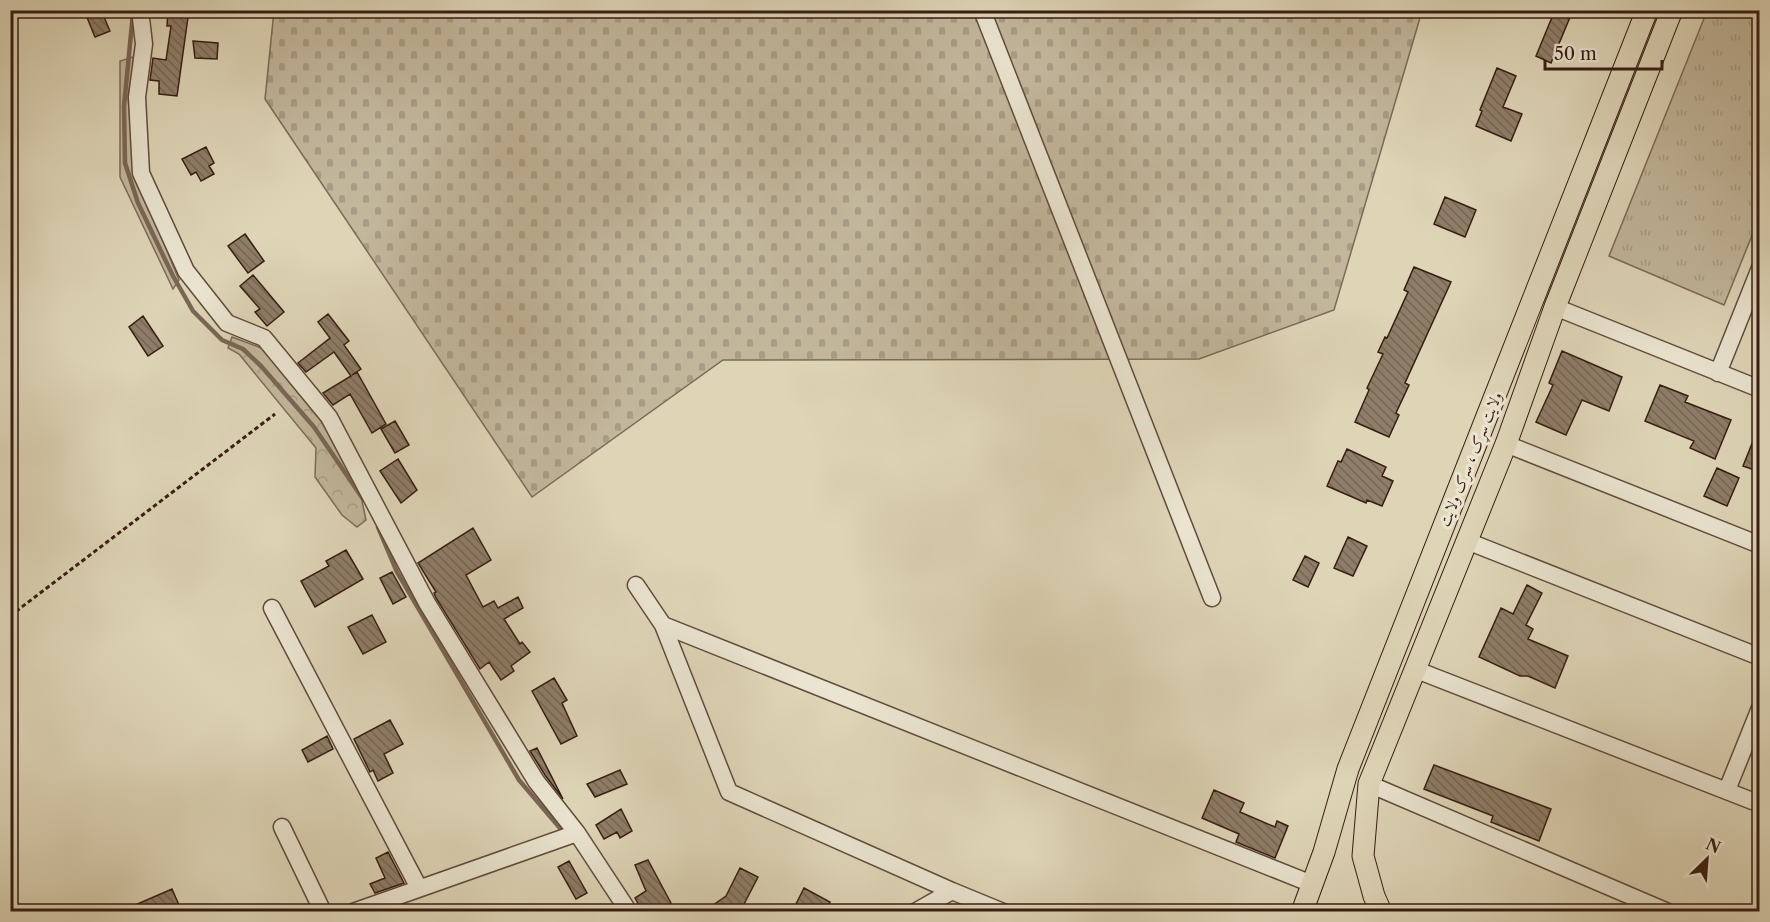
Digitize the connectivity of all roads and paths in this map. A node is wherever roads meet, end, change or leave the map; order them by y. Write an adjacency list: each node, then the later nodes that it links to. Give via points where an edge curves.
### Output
1 (140, 10): 25 (street, via 144,44 137,98 141,173 186,271 227,323 264,338 329,417 427,603 536,781)
2 (982, 10): 14 (street)
3 (1647, 10): 26 (main road, ولایت سړک ، سرک ولایت, via 1348,769)
4 (1672, 10): 6 (main road, ولایت سړک ، سرک ولایت)
5 (1760, 268): 7 (street)
6 (1555, 307): 7 (street); 10 (main road, ولایت سړک ، سرک ولایت)
7 (1718, 373): 8 (street)
8 (1760, 389)
9 (275, 414): 16 (path)
10 (1506, 444): 11 (main road, ولایت سړک ، سرک ولایت); 12 (street)
11 (1467, 541): 18 (street); 19 (main road, ولایت سړک ، سرک ولایت)
12 (1760, 545)
13 (636, 585): 17 (street)
14 (1212, 598)
15 (272, 608): 27 (street)
16 (10, 616)
17 (663, 625): 26 (street); 28 (street, via 729,792)
18 (1760, 657)
19 (1414, 669): 21 (main road, ولایت سړک ، سرک ولایت); 22 (street)
20 (1760, 708): 22 (street)
21 (1369, 784): 35 (main road, ولایت سړک ، سرک ولایت, via 1363,856); 36 (street)
22 (1727, 790): 23 (street)
23 (1760, 804)
24 (282, 826): 29 (street)
25 (577, 833): 27 (street); 31 (street)
26 (1312, 884): 34 (main road, ولایت سړک ، سرک ولایت)
27 (419, 888): 30 (street)
28 (952, 891): 32 (street); 33 (street)
29 (322, 912)
30 (353, 912)
31 (629, 912)
32 (915, 912)
33 (1004, 912)
34 (1302, 912)
35 (1381, 912)
36 (1668, 912)

